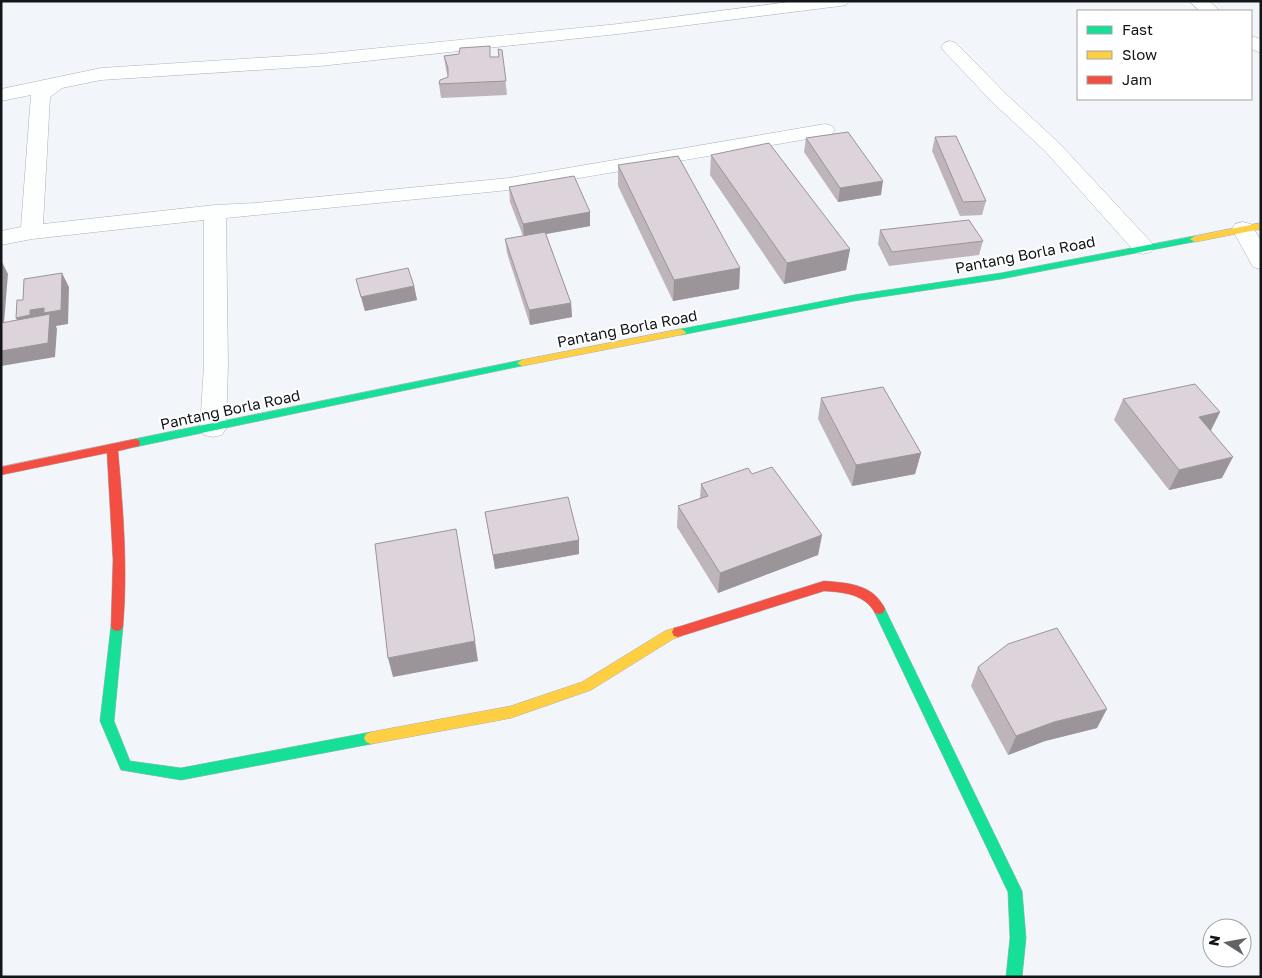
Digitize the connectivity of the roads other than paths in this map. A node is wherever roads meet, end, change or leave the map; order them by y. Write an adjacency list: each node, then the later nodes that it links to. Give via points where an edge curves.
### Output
1 (840, 1): 5 (street, via 618,30 320,60 101,74)
2 (1198, 1): 3 (street)
3 (1210, 10)
4 (950, 46): 12 (street, via 1052,147)
5 (55, 84): 6 (street); 10 (street, via 40,95)
6 (1, 95)
7 (825, 130): 8 (street, via 510,184)
8 (214, 212): 10 (street); 14 (street, via 216,346)
9 (1252, 227): 12 (street, Pantang Borla Road); 13 (street)
10 (32, 232): 11 (street)
11 (1, 238)
12 (1143, 247): 14 (street, Pantang Borla Road, via 1000,276 854,298)
13 (1261, 262)
14 (213, 428): 15 (street, Pantang Borla Road)
15 (112, 449): 16 (street, Pantang Borla Road); 17 (street, via 118,522 119,605 108,721 126,766 182,774 510,712 586,686 669,635 824,586 851,588 875,600 1015,891 1018,938)
16 (1, 471)
17 (1014, 977)

